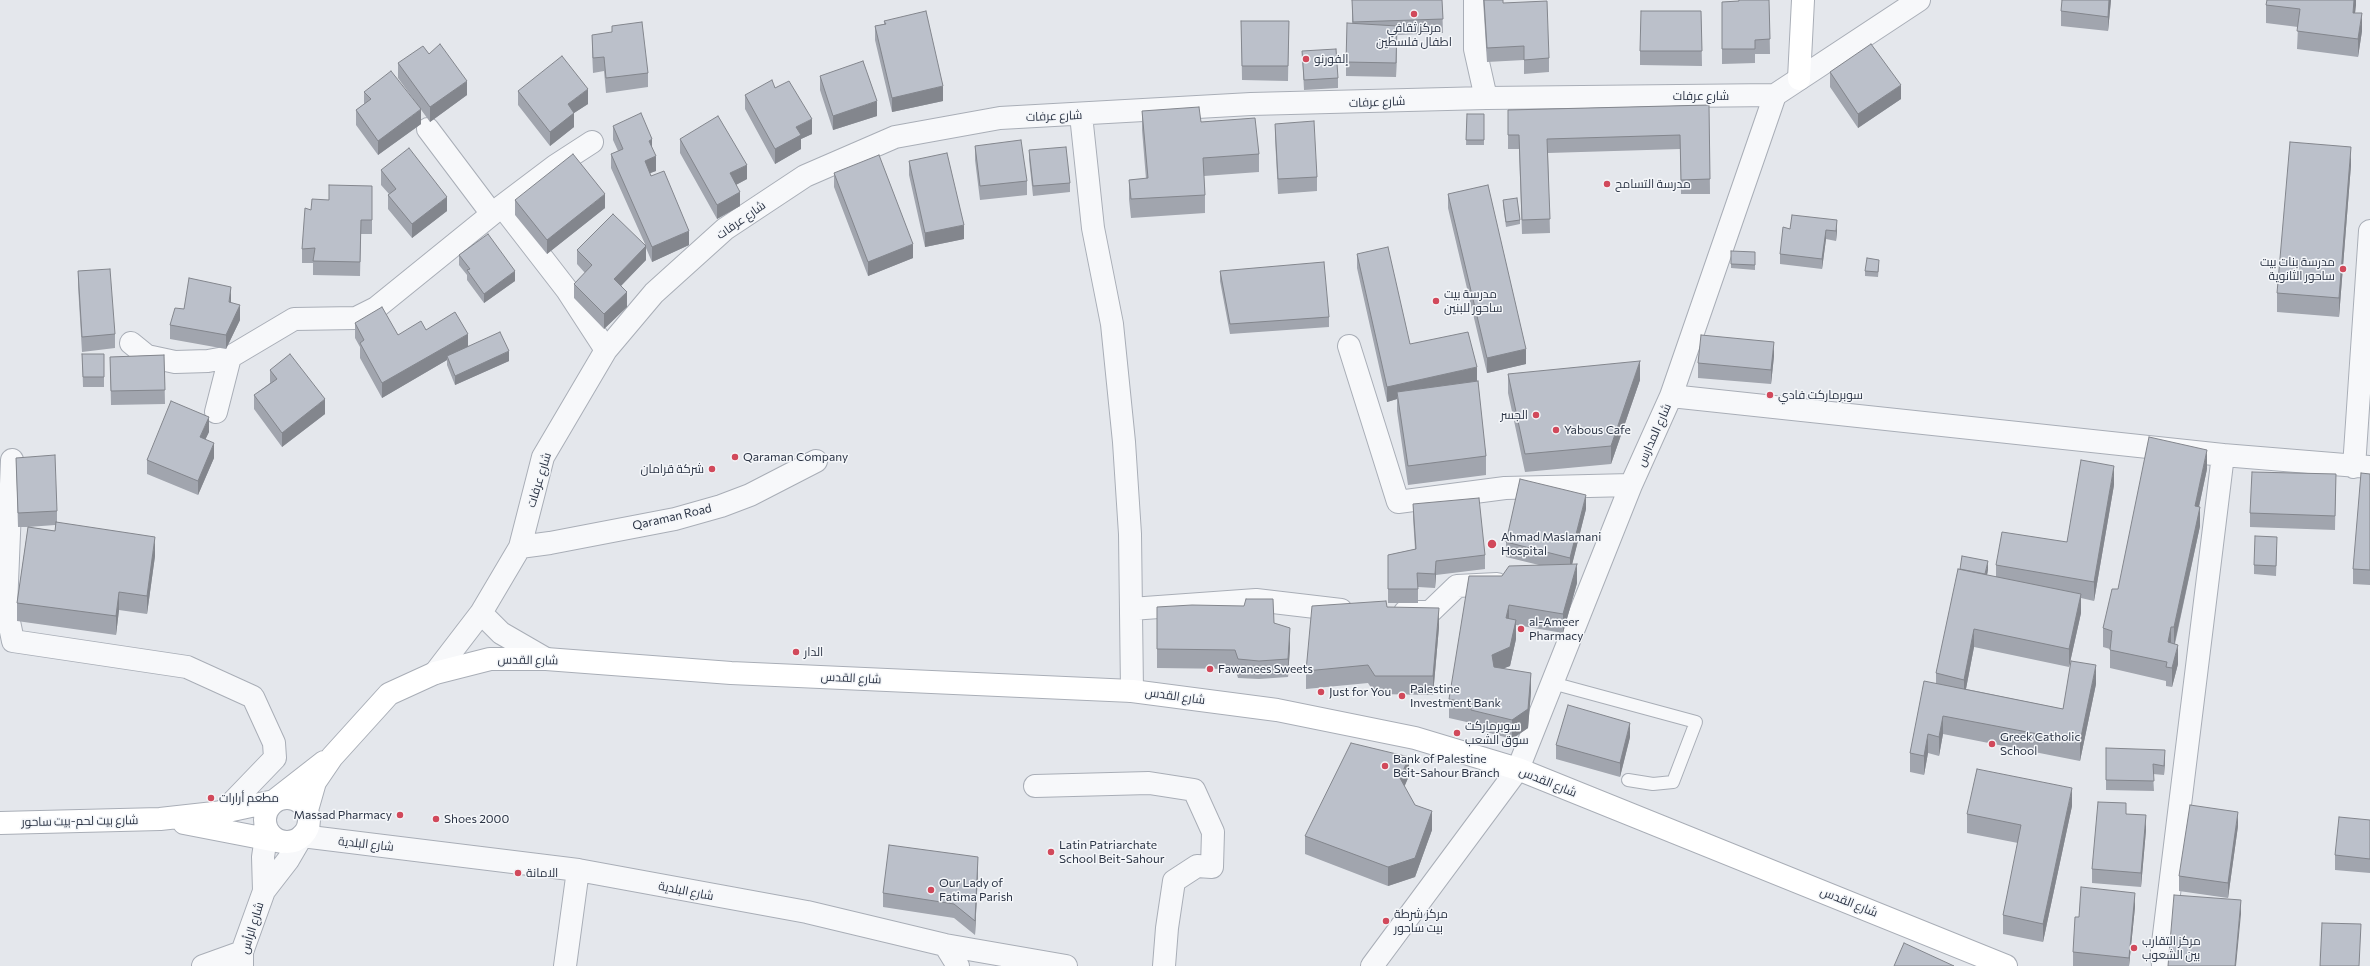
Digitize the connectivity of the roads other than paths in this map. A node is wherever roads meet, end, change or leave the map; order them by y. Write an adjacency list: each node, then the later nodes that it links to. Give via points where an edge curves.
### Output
1 (1475, 0): 6 (street, via 1475,49)
2 (1804, 0): 4 (main road)
3 (1919, 0): 4 (street)
4 (1799, 79): 5 (street)
5 (1776, 95): 6 (street, شارع عرفات); 16 (street, شارع المدارس)
6 (1486, 98): 7 (street, شارع عرفات, via 1251,104)
7 (1082, 115): 14 (street, شارع عرفات, via 1000,118 895,137 805,176 725,229 654,293); 27 (street, via 1093,228 1112,324 1120,403 1130,534)
8 (428, 129): 10 (street)
9 (592, 142): 10 (street, via 555,166)
10 (497, 210): 14 (street, via 567,290); 15 (street, via 376,308 356,318 294,319)
11 (2370, 231): 21 (street)
12 (131, 343): 15 (street, via 146,356 175,362)
13 (1349, 346): 22 (street, via 1398,502 1505,488)
14 (606, 350): 23 (street, شارع عرفات, via 543,457)
15 (230, 357): 17 (street)
16 (1672, 396): 18 (street); 22 (street, شارع المدارس)
17 (216, 412)
18 (2223, 455): 21 (street); 56 (street, via 2163,943)
19 (12, 460): 41 (street, via 6,607 13,641 187,667 253,697 274,743 275,758)
20 (816, 461): 23 (street, Qaraman Road, via 750,495 721,506 676,518)
21 (2362, 467)
22 (1631, 485): 24 (street, شارع المدارس)
23 (520, 547): 30 (street, شارع عرفات)
24 (1594, 580): 25 (street); 33 (street, شارع المدارس)
25 (1571, 581)
26 (1518, 583): 29 (street, via 1457,586 1430,612)
27 (1131, 609): 28 (street, via 1256,600); 34 (street)
28 (1364, 612)
29 (1386, 612)
30 (480, 613): 31 (street, via 501,633); 32 (street, شارع عرفات)
31 (546, 659): 32 (main road, شارع القدس, via 490,659); 34 (main road, شارع القدس, via 731,673)
32 (435, 672): 35 (main road, شارع القدس, via 389,694)
33 (1552, 683): 36 (street, شارع المدارس); 37 (lane, via 1696,722 1673,782 1652,784)
34 (1132, 691): 36 (main road, شارع القدس, via 1277,710 1392,733)
35 (332, 757): 39 (main road, شارع القدس); 40 (main road, شارع القدس, via 315,782)
36 (1518, 769): 54 (street, شارع المدارس); 55 (main road, شارع القدس)
37 (1628, 780)
38 (1035, 786): 53 (street, via 1149,783 1194,790 1212,832 1212,866 1197,866 1174,881)
39 (274, 801): 40 (main road, via 293,798 302,802); 41 (main road, شارع بيت لحم-بيت ساحور); 44 (main road, via 267,809 264,820)
40 (307, 810): 44 (main road, via 310,819 308,829)
41 (223, 812): 42 (main road, شارع بيت لحم-بيت ساحور)
42 (160, 819): 43 (main road, شارع بيت لحم-بيت ساحور); 44 (main road, شارع بيت لحم-بيت ساحور)
43 (0, 823)
44 (280, 837): 45 (street, شارع البلدية); 46 (street, شارع الرأس, via 263,857); 46 (street, شارع الرأس, via 288,860)
45 (578, 870): 47 (street, شارع البلدية, via 807,912); 50 (street)
46 (264, 891): 48 (street, شارع الرأس)
47 (945, 945): 51 (street); 52 (street, شارع البلدية)
48 (242, 959): 49 (street)
49 (203, 966)
50 (565, 966)
51 (958, 966)
52 (1066, 966)
53 (1164, 966)
54 (1372, 966)
55 (2006, 966)
56 (2163, 966)

